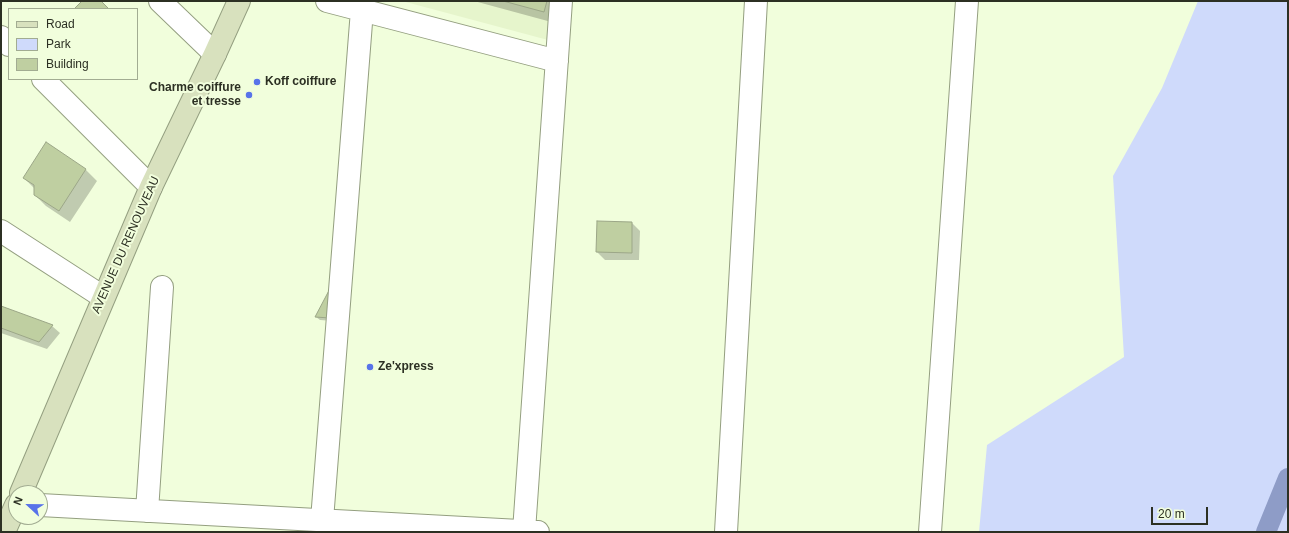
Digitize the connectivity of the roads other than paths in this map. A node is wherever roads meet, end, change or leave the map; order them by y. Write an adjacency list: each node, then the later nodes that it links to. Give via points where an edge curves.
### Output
1 (160, 1): 8 (street)
2 (239, 1): 8 (main road, AVENUE DU RENOUVEAU)
3 (327, 1): 7 (street)
4 (560, 1): 9 (street)
5 (756, 1): 20 (street)
6 (967, 1): 21 (street)
7 (362, 10): 9 (street); 18 (street)
8 (215, 54): 11 (main road, AVENUE DU RENOUVEAU)
9 (557, 61): 19 (street)
10 (44, 80): 11 (street)
11 (151, 187): 14 (main road, AVENUE DU RENOUVEAU)
12 (1, 231): 14 (street)
13 (162, 287): 17 (street)
14 (103, 297): 15 (main road, AVENUE DU RENOUVEAU)
15 (24, 485)
16 (48, 505): 17 (street)
17 (147, 511): 18 (street)
18 (322, 520): 19 (street)
19 (531, 532)
20 (726, 532)
21 (930, 532)

